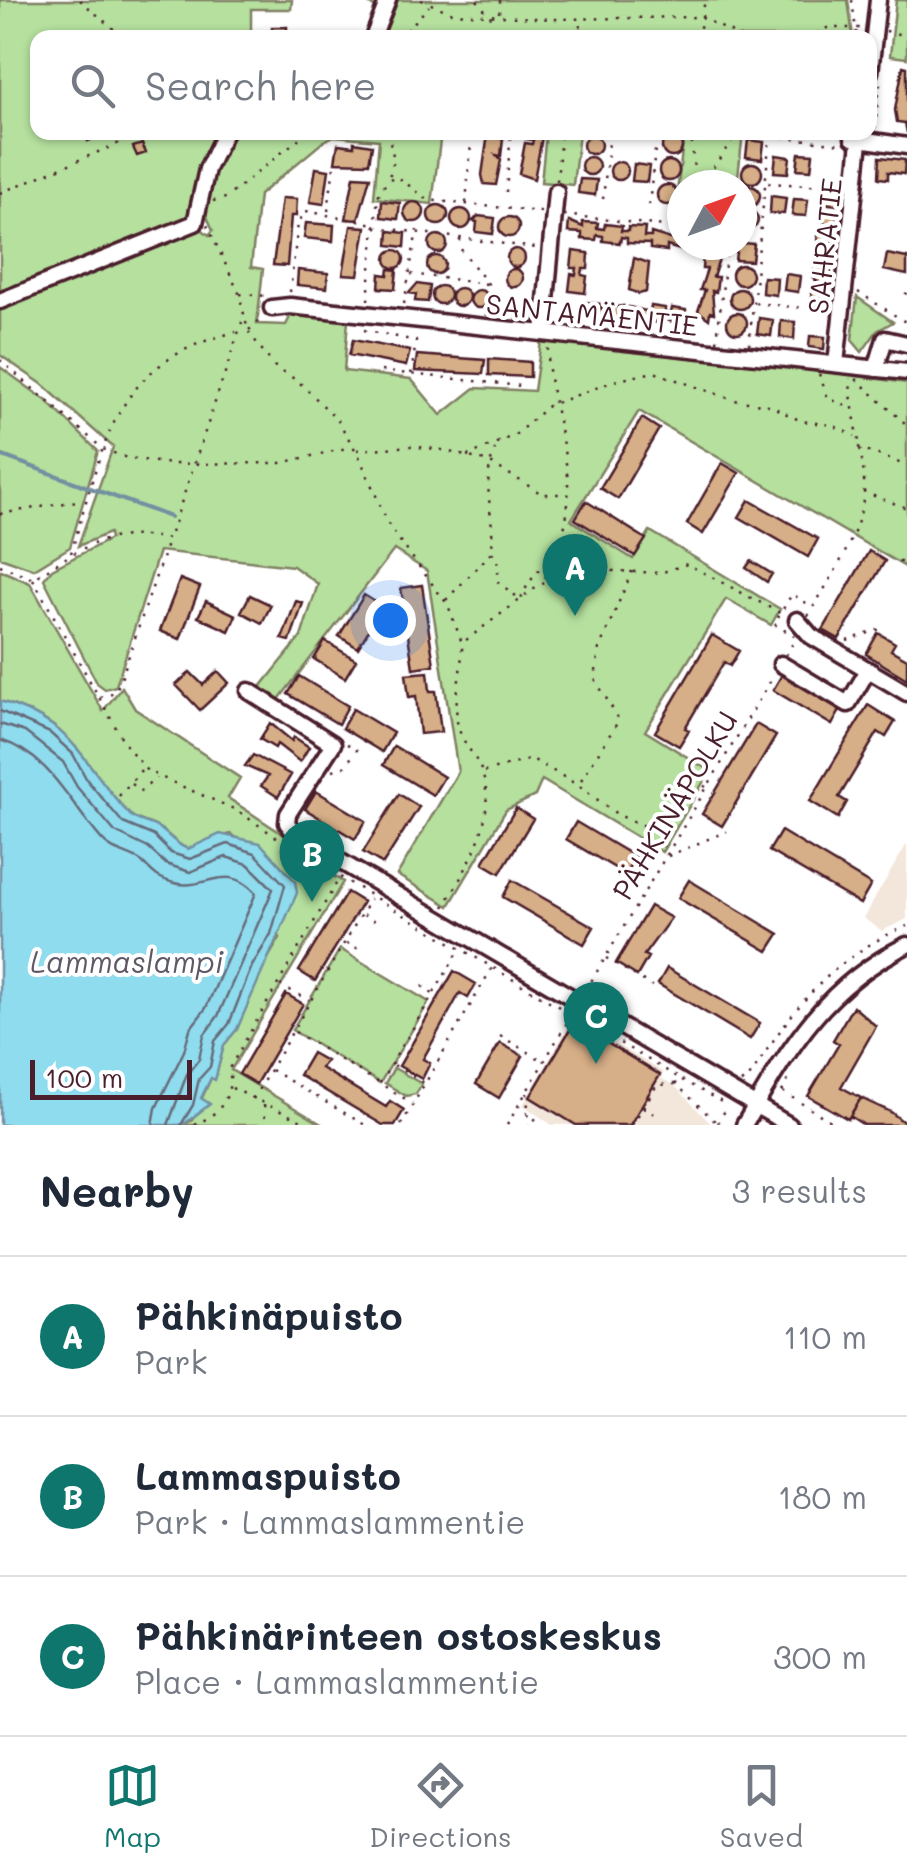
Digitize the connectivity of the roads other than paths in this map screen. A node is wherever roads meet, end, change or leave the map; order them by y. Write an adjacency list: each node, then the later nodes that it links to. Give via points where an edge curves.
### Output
1 (388, 0): 3 (street)
2 (878, 0): 4 (street)
3 (377, 30)
4 (875, 30)
5 (221, 140): 10 (street, via 190,226)
6 (856, 140): 14 (street, SAHRATIE)
7 (863, 140): 8 (street)
8 (907, 146)
9 (556, 192): 12 (street, via 549,214)
10 (0, 302)
11 (272, 302): 12 (street, SANTAMÄENTIE, via 365,322)
12 (546, 333): 14 (street, SANTAMÄENTIE)
13 (907, 344): 15 (street, via 885,339)
14 (836, 364): 15 (street, SANTAMÄENTIE)
15 (876, 369): 16 (street, SANTAMÄENTIE)
16 (907, 372)
17 (799, 623): 19 (street)
18 (781, 664): 19 (street, via 848,704)
19 (868, 670): 21 (street)
20 (248, 692): 23 (street, via 334,744 287,819 297,836 575,1009)
21 (907, 694)
22 (907, 946): 23 (street, via 850,979 821,1006)
23 (754, 1106): 24 (street); 25 (street)
24 (744, 1125)
25 (789, 1125)

